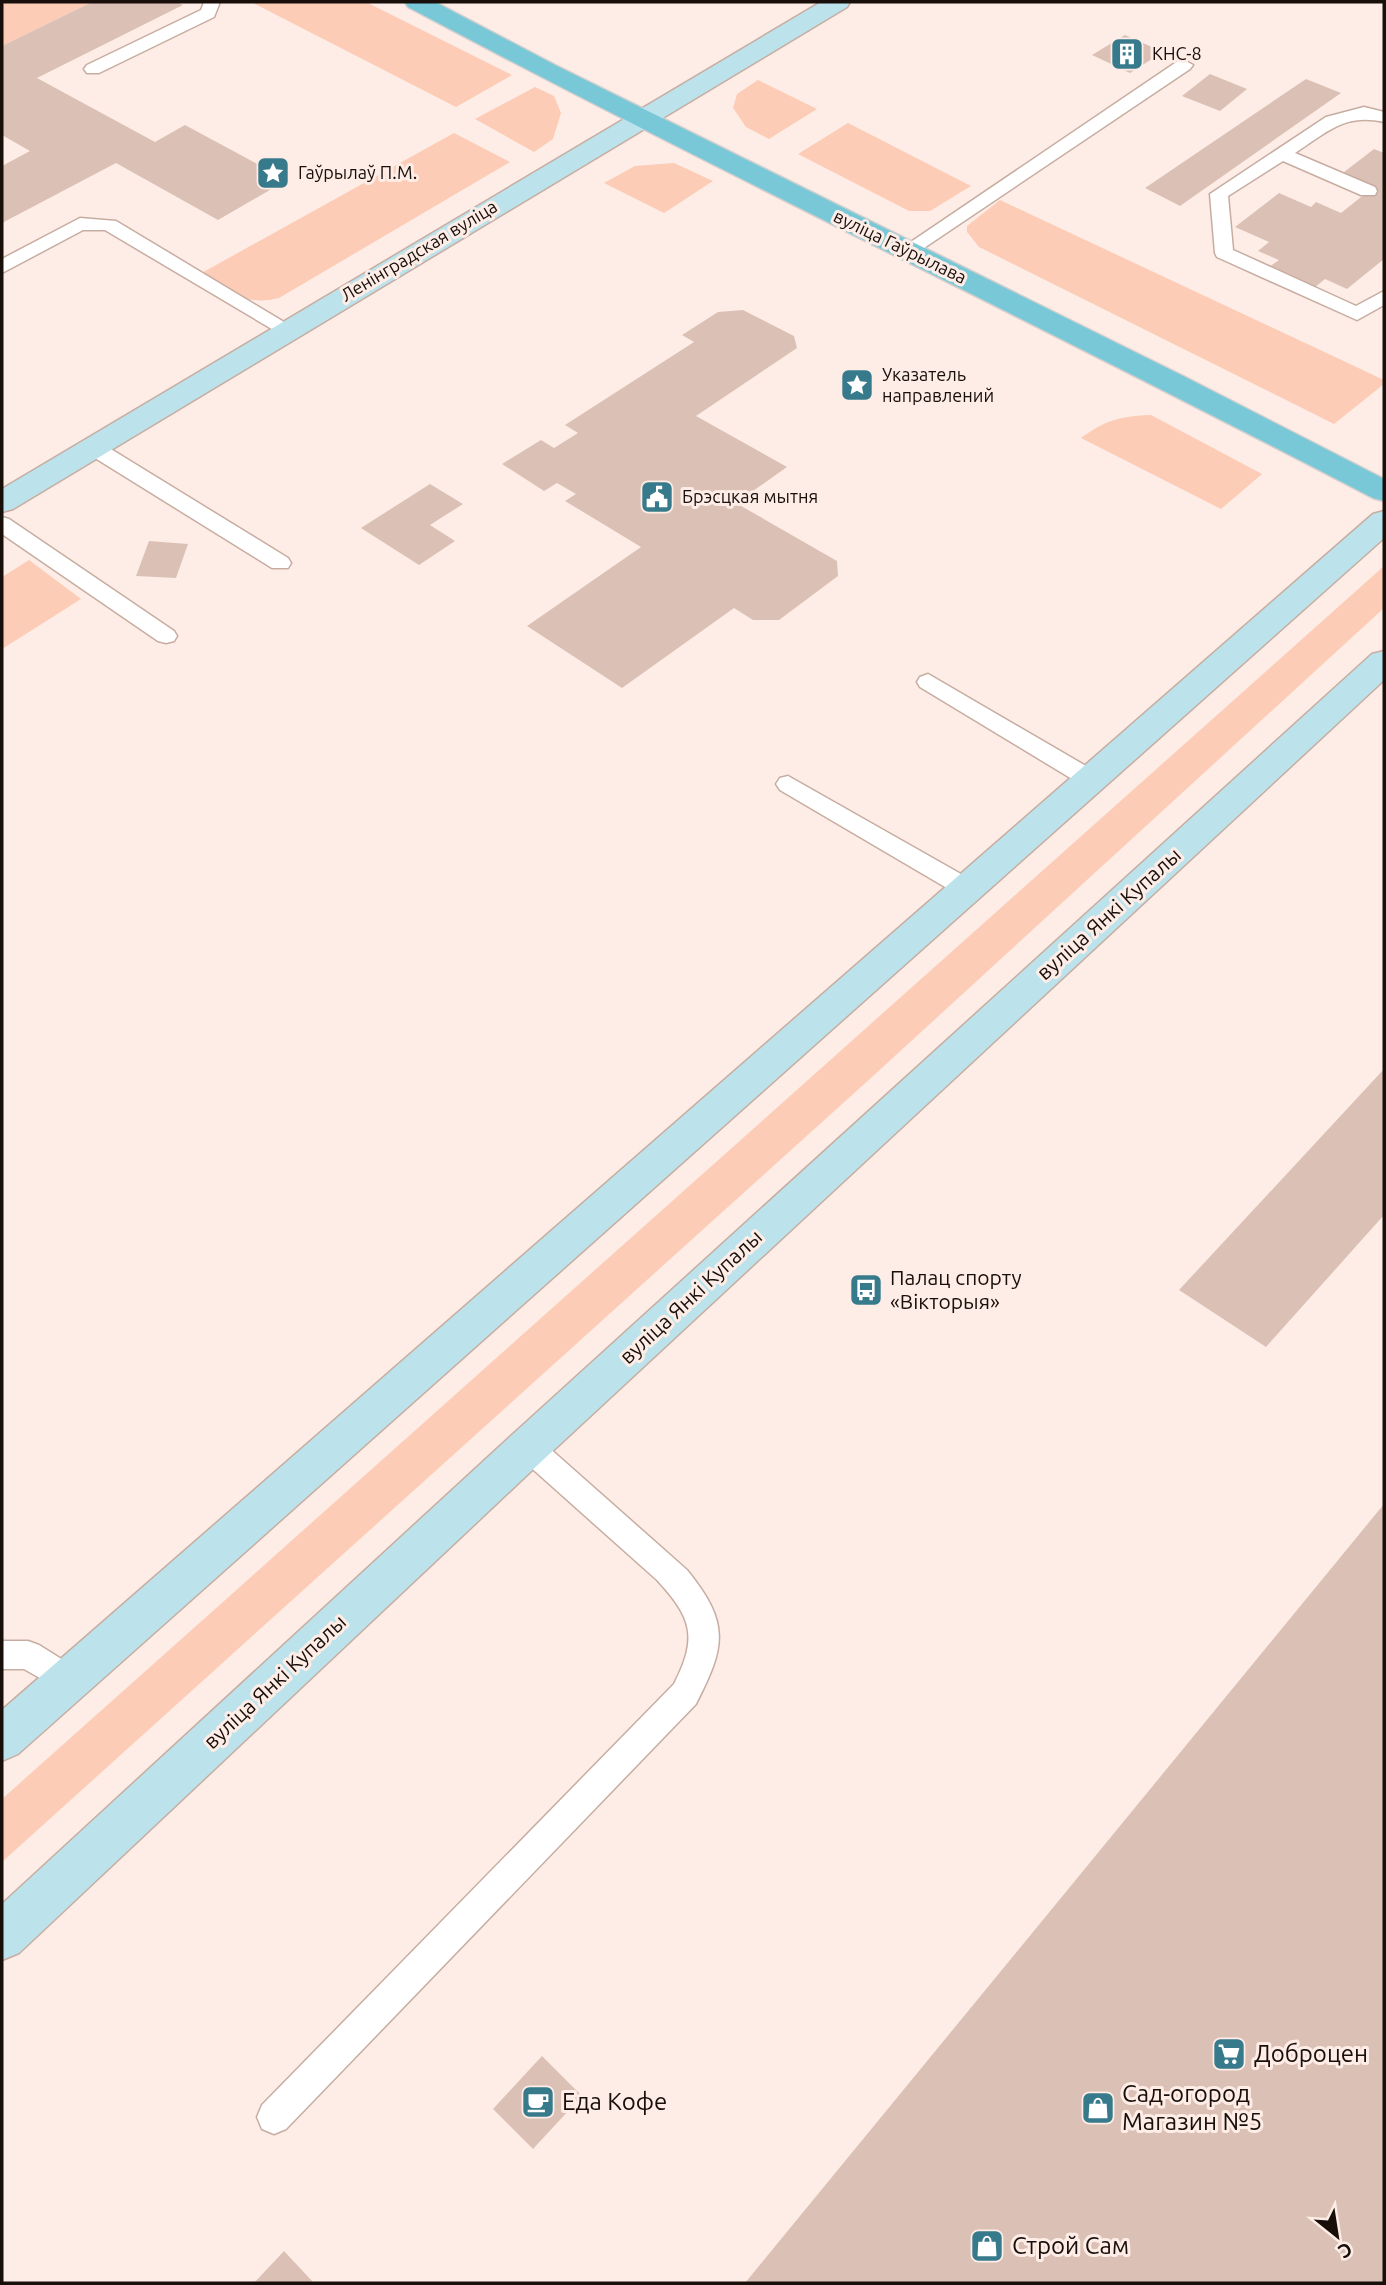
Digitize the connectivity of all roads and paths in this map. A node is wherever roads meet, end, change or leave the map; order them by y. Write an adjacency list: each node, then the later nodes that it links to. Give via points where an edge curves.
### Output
1 (212, 2): 5 (lane, via 208,13)
2 (417, 2): 6 (main road, вуліца Гаўрылава)
3 (838, 2): 6 (main road, Ленінградская вуліца)
4 (1184, 65): 10 (lane)
5 (93, 69)
6 (641, 117): 10 (main road, вуліца Гаўрылава); 13 (main road, Ленінградская вуліца)
7 (1384, 117): 8 (lane, via 1364,112 1332,121)
8 (1281, 153): 9 (lane); 12 (lane, via 1219,194 1224,253 1357,314)
9 (1368, 191)
10 (908, 250): 15 (main road, вуліца Гаўрылава)
11 (2, 267): 13 (lane, via 80,224 109,225)
12 (1384, 297)
13 (289, 331): 14 (main road, Ленінградская вуліца)
14 (94, 448): 16 (main road, Ленінградская вуліца); 19 (lane)
15 (1384, 491)
16 (2, 502)
17 (1384, 520): 23 (main road)
18 (2, 524): 20 (lane)
19 (280, 563)
20 (166, 636)
21 (1384, 662): 26 (main road, вуліца Янкі Купалы)
22 (928, 682): 23 (lane)
23 (1090, 779): 25 (main road)
24 (788, 784): 25 (lane)
25 (966, 888): 28 (main road)
26 (528, 1447): 30 (main road, вуліца Янкі Купалы); 31 (lane, via 688,1592 704,1624 702,1660 685,1694)
27 (2, 1655): 28 (lane, via 28,1655)
28 (68, 1680): 29 (main road)
29 (2, 1739)
30 (2, 1936)
31 (274, 2117)

